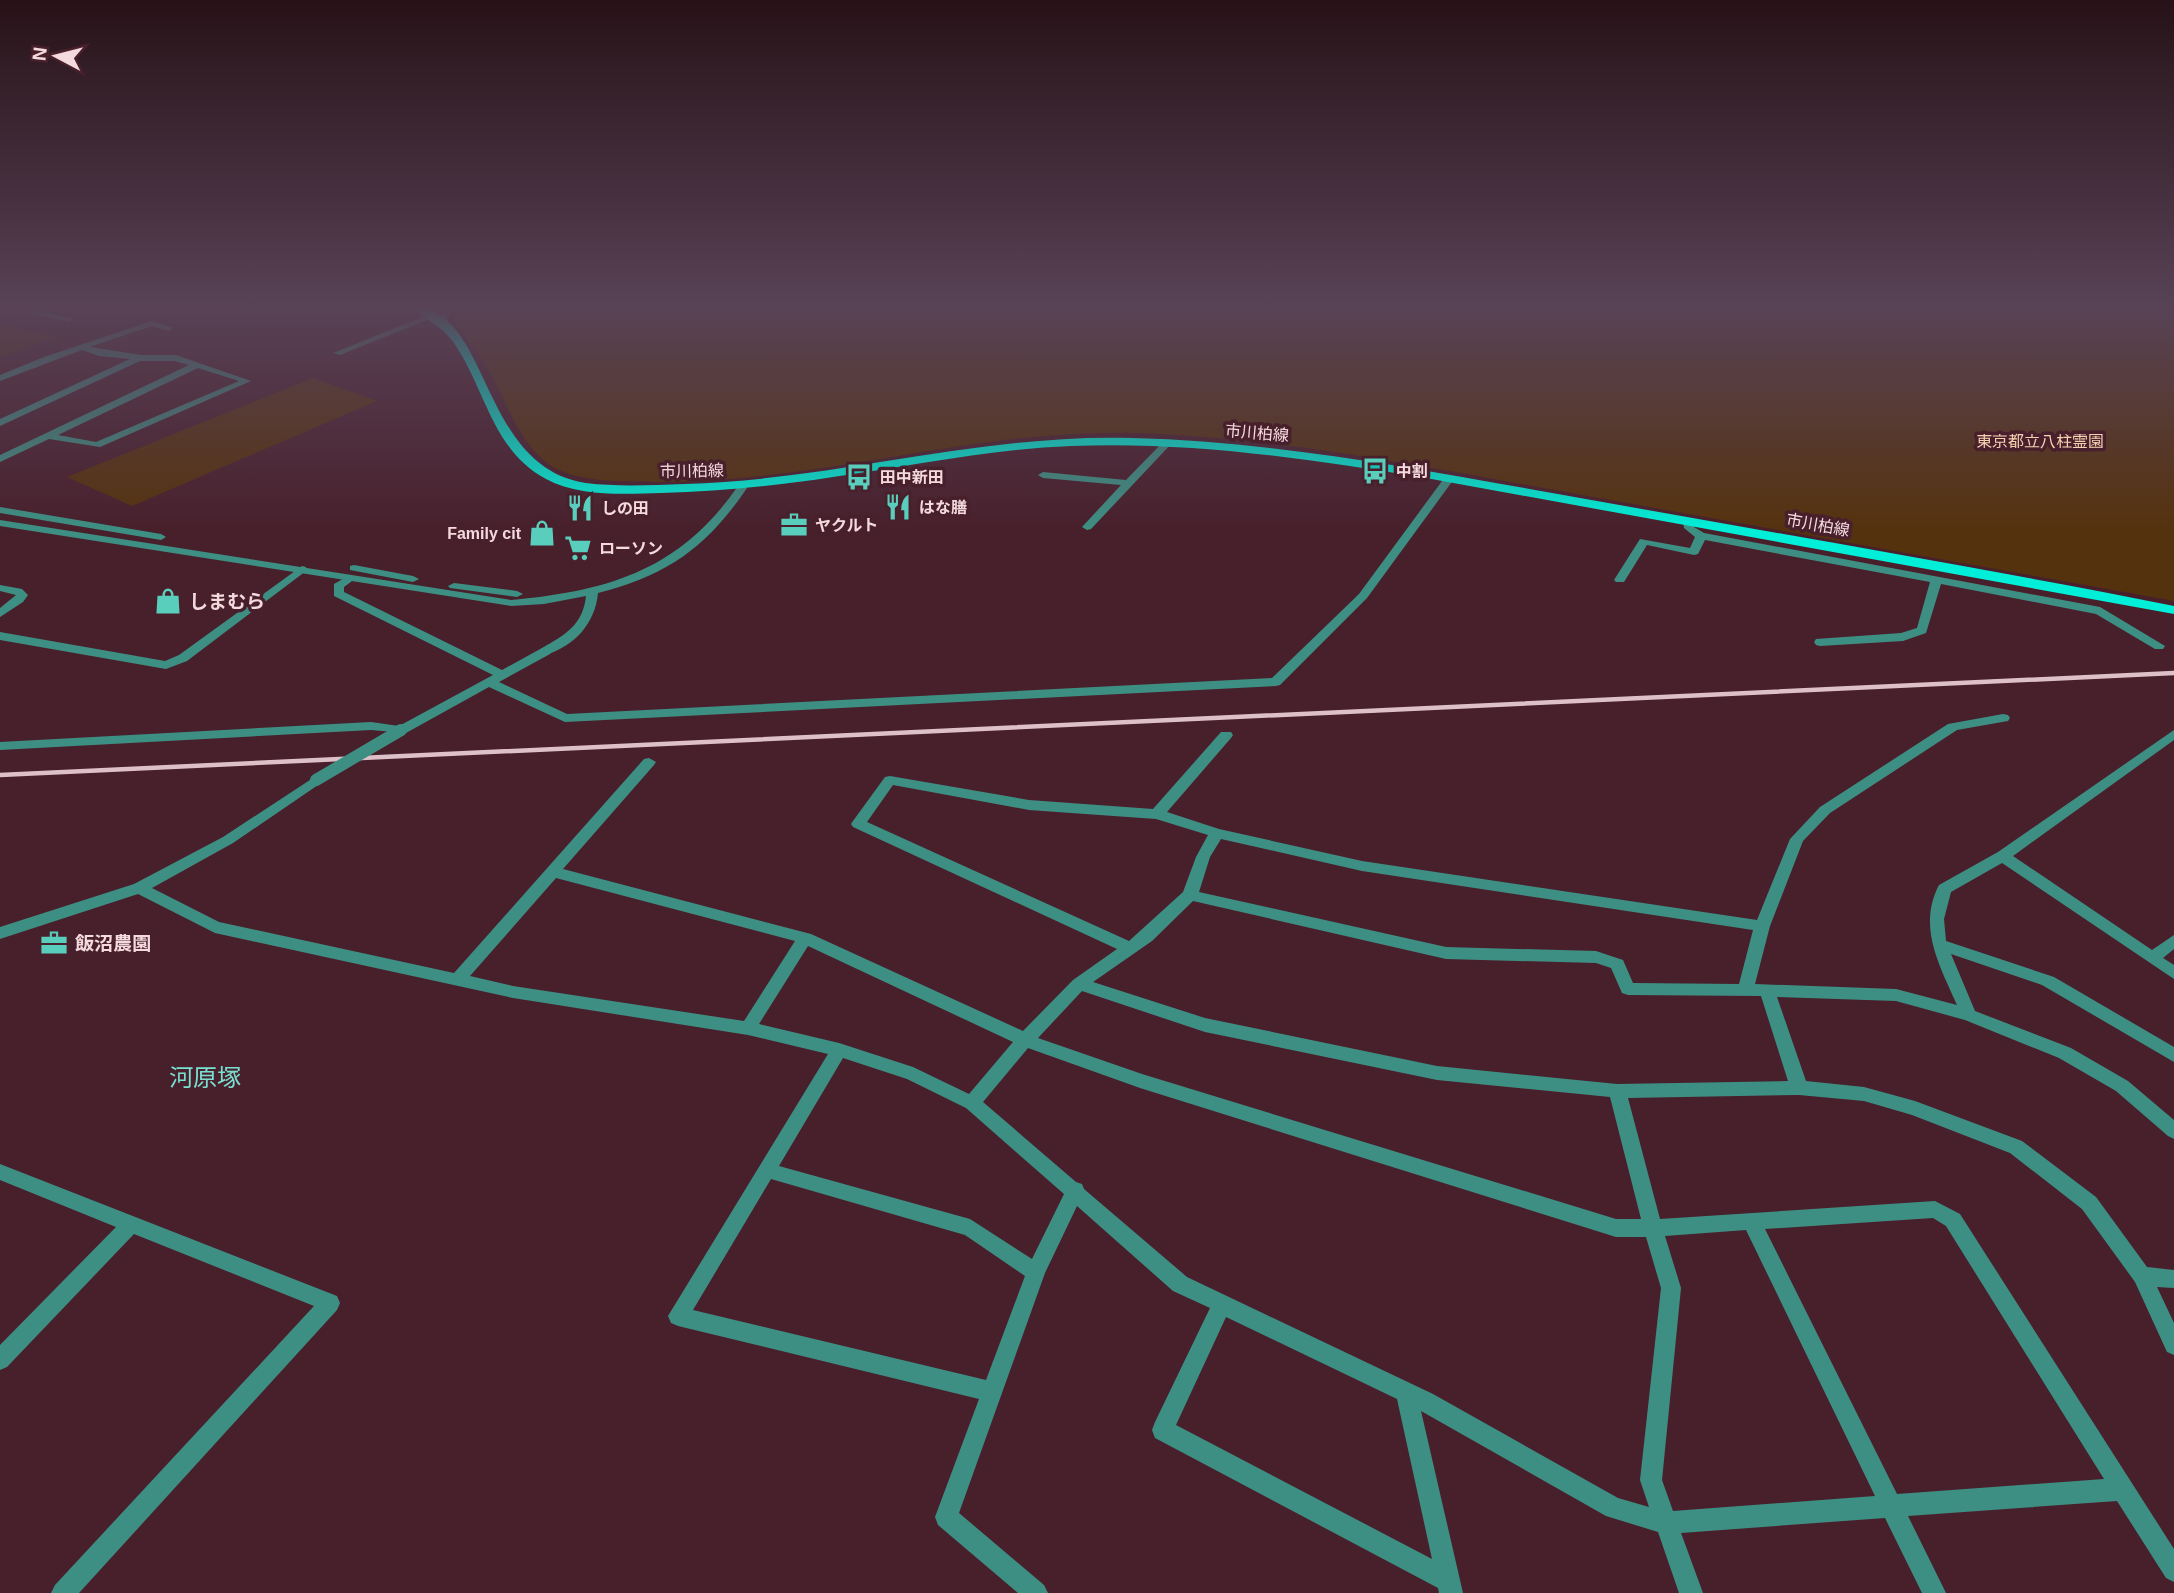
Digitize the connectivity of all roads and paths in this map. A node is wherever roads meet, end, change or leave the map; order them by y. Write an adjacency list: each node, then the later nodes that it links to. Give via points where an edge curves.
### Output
1 (89, 381): 5 (street)
2 (164, 381): 6 (street)
3 (246, 381): 6 (street, via 97,445)
4 (478, 381): 12 (main road, 市川柏線, via 527,466 555,479 584,486)
5 (0, 423)
6 (47, 436): 8 (street)
7 (1167, 443): 10 (main road, 市川柏線, via 1352,461); 11 (street); 12 (main road, 市川柏線, via 1066,443 996,449)
8 (0, 459)
9 (1043, 475): 11 (street)
10 (1449, 479): 14 (main road, 市川柏線); 30 (street, via 1363,596 1276,682 565,718)
11 (1129, 483): 16 (street)
12 (742, 488): 23 (street, via 709,530 671,561)
13 (0, 510): 23 (street, via 491,592)
14 (1688, 521): 17 (street, via 1689,528); 24 (main road, 市川柏線)
15 (0, 523): 18 (street)
16 (1087, 527)
17 (1701, 536): 20 (street, via 1694,552 1644,541); 21 (street)
18 (302, 569): 19 (street); 26 (street, via 183,658 166,665)
19 (350, 578): 23 (street, via 511,603); 29 (street, via 338,586 338,594)
20 (1620, 580)
21 (1936, 580): 27 (street, via 1922,630 1903,637); 28 (street, via 2100,611)
22 (0, 588): 25 (street, via 18,590 22,595)
23 (592, 592): 29 (street, via 589,619 580,630)
24 (2174, 610)
25 (0, 613)
26 (0, 636)
27 (1821, 642)
28 (2159, 646)
29 (503, 675): 30 (street)
30 (489, 682): 32 (street)
31 (2003, 718): 43 (street, via 1953,727 1825,810 1797,839)
32 (401, 730): 35 (street, via 372,726); 41 (street, bridge, via 228,840)
33 (2174, 734): 39 (street)
34 (1226, 735): 37 (street)
35 (0, 746)
36 (649, 762): 40 (street)
37 (1157, 814): 38 (street); 48 (street, via 1029,805 890,780 858,824)
38 (1217, 833): 42 (street); 43 (street, via 1362,866)
39 (2003, 856): 47 (street, via 1944,889 1936,919); 49 (street)
40 (554, 872): 45 (street); 51 (street)
41 (139, 888): 44 (street); 51 (street, via 215,927)
42 (1190, 895): 48 (street); 53 (street, via 1446,953 1596,957 1617,964 1629,989)
43 (1762, 926): 53 (street)
44 (0, 933)
45 (805, 938): 56 (street); 57 (street)
46 (2174, 941): 49 (street)
47 (1939, 944): 55 (street); 59 (street, via 2048,981)
48 (1130, 948): 52 (street)
49 (2152, 958): 50 (street)
50 (2174, 973)
51 (457, 980): 56 (street)
52 (1079, 985): 57 (street); 61 (street, via 1205,1025 1437,1073)
53 (1746, 989): 54 (street)
54 (1767, 990): 55 (street, via 1896,995); 60 (street)
55 (1969, 1015): 63 (street, via 2065,1053 2122,1086)
56 (748, 1028): 58 (street)
57 (1025, 1040): 62 (street); 69 (street, via 1140,1081 1616,1228)
58 (839, 1050): 62 (street, via 913,1074); 64 (street)
59 (2174, 1055)
60 (1799, 1088): 61 (street); 71 (street, via 1864,1094 2016,1147 2089,1203)
61 (1617, 1091): 69 (street)
62 (972, 1103): 66 (street)
63 (2174, 1131)
64 (766, 1170): 70 (street, via 970,1228); 76 (street, via 678,1316)
65 (0, 1172): 68 (street)
66 (1074, 1190): 70 (street); 73 (street, via 1180,1284)
67 (1752, 1222): 69 (street); 78 (street, via 1935,1209 1953,1220); 79 (street)
68 (131, 1224): 75 (street); 83 (street, via 330,1303)
69 (1654, 1228): 80 (street, via 1671,1288 1651,1480)
70 (1036, 1272): 76 (street)
71 (2142, 1276): 72 (street); 74 (street)
72 (2174, 1279)
73 (1222, 1304): 77 (street); 82 (street, via 1163,1430)
74 (2174, 1345)
75 (0, 1360)
76 (992, 1392): 84 (street, via 946,1517)
77 (1406, 1393): 80 (street, via 1614,1508); 82 (street)
78 (2124, 1489): 79 (street); 81 (street)
79 (1891, 1505): 80 (street); 86 (street)
80 (1664, 1523): 85 (street)
81 (2174, 1570)
82 (1450, 1587)
83 (63, 1593)
84 (1036, 1593)
85 (1691, 1593)
86 (1934, 1593)

